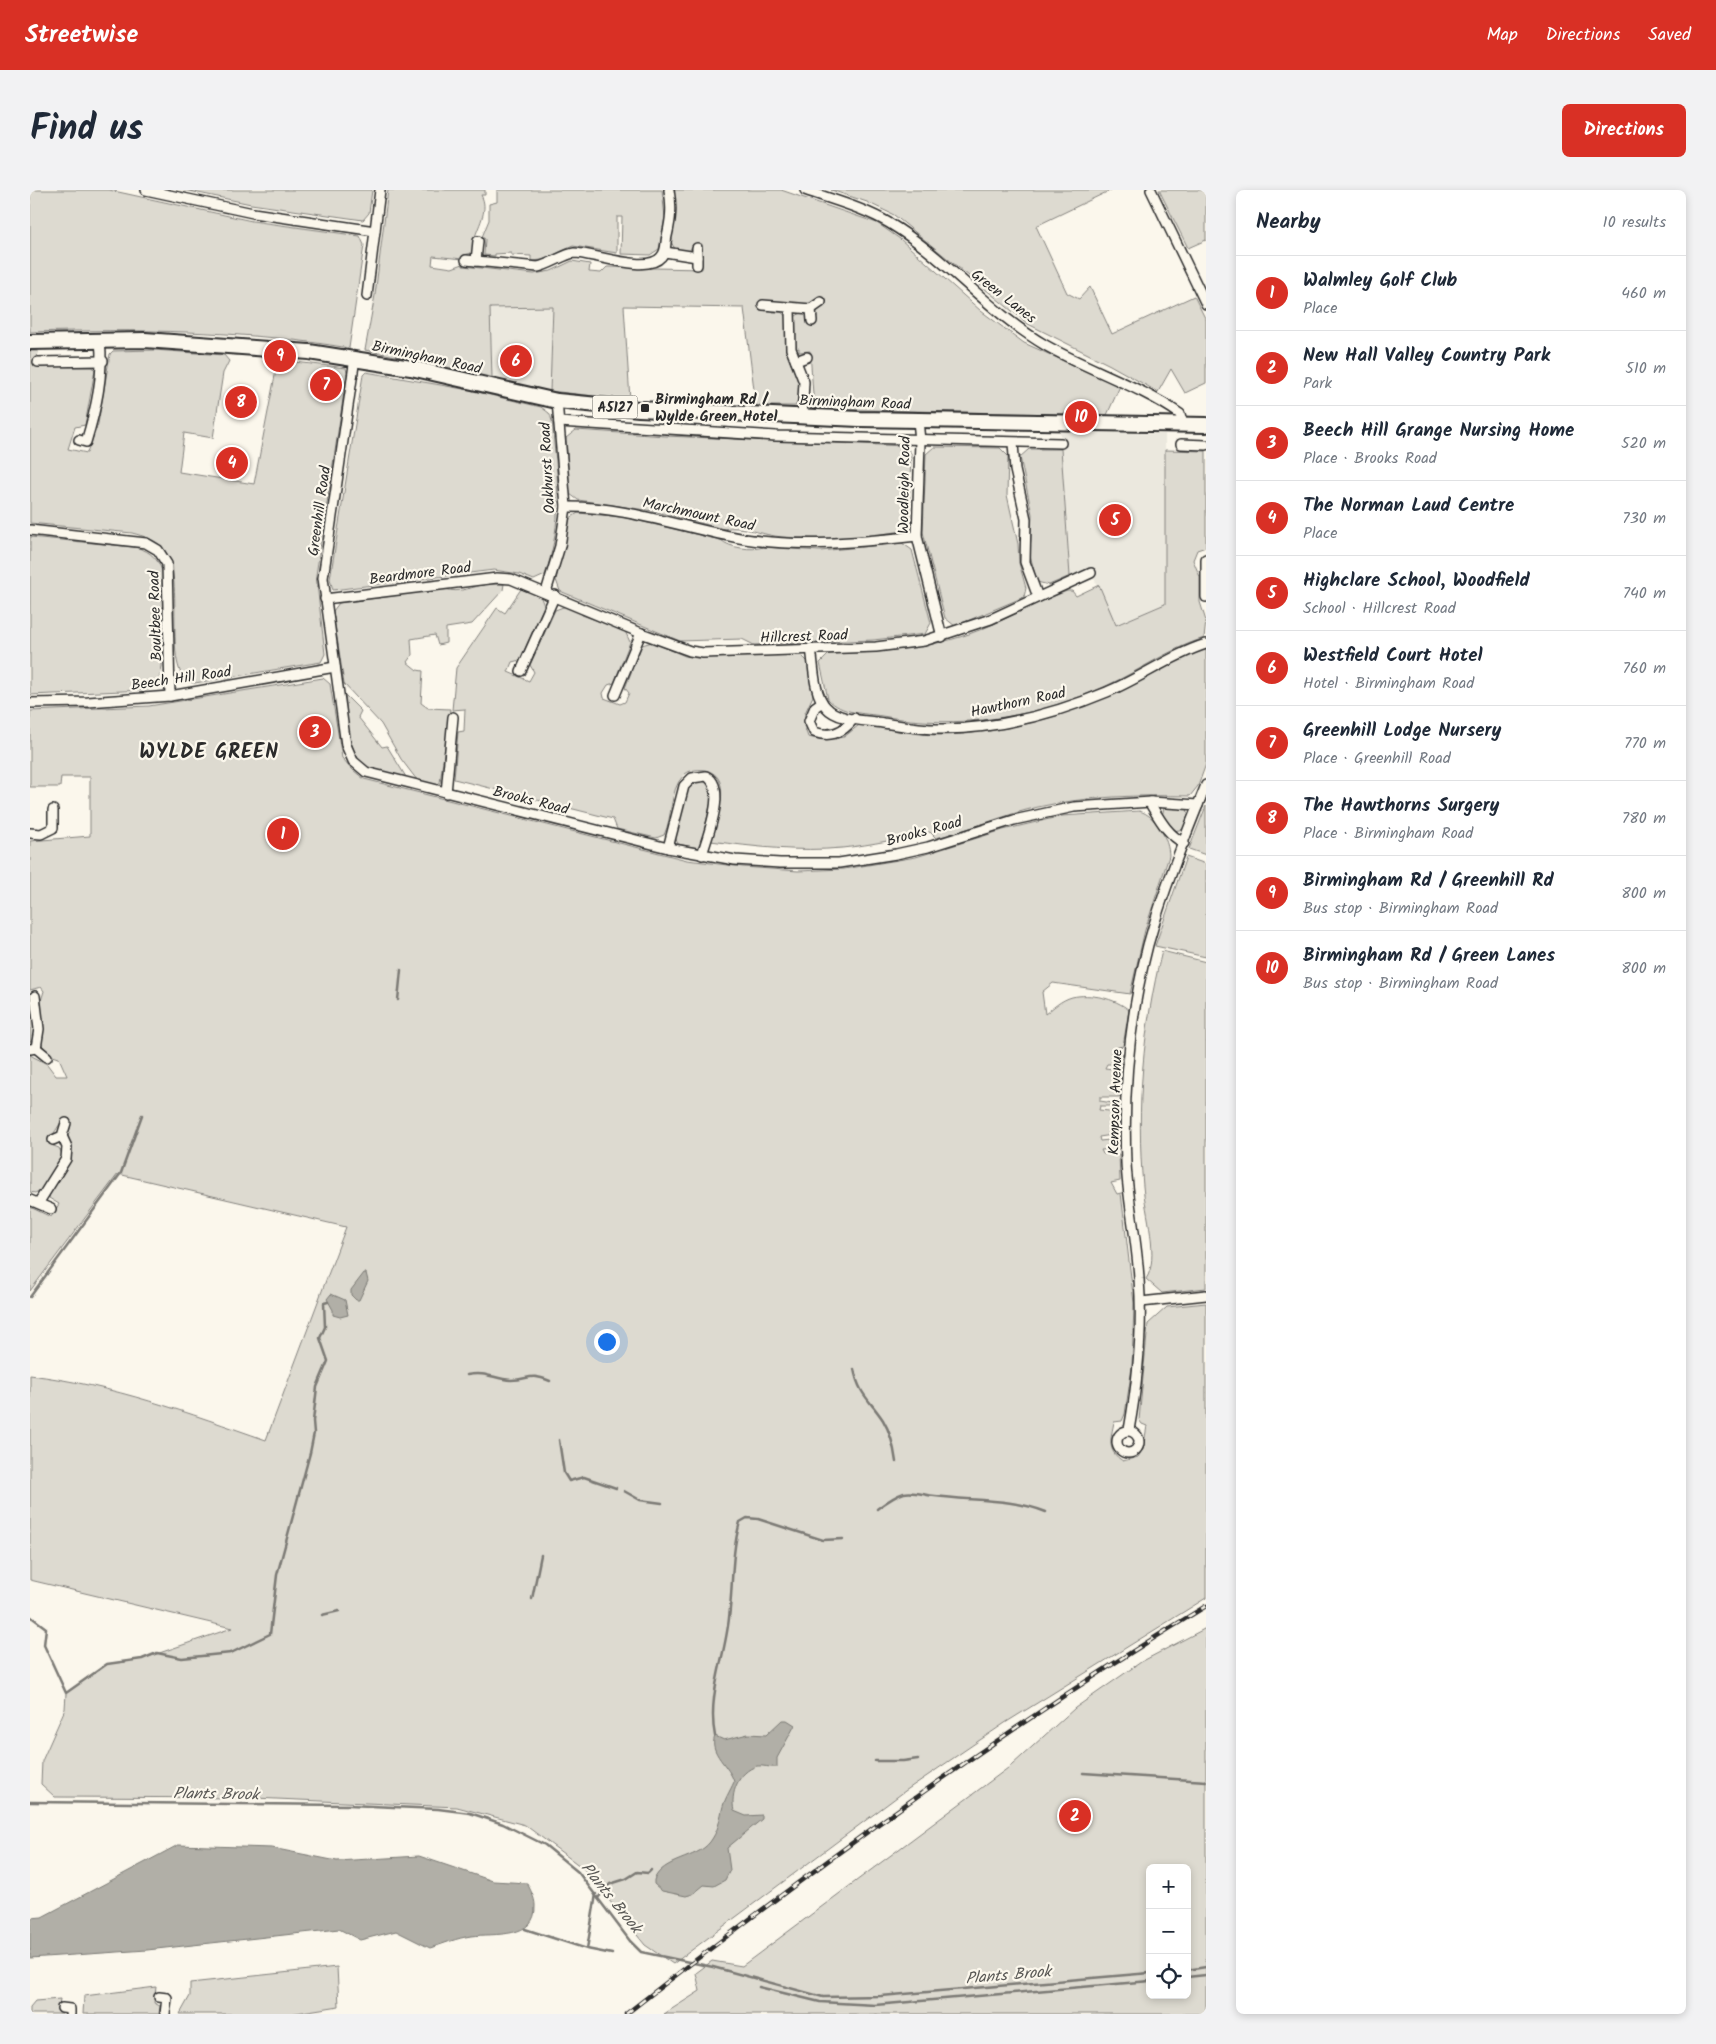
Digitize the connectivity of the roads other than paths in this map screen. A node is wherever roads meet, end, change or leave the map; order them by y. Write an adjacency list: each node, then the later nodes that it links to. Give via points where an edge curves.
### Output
1 (146, 190): 6 (street, via 253,213)
2 (380, 190): 6 (street)
3 (669, 190): 8 (street, via 671,224)
4 (805, 190): 30 (street, Green Lanes, via 889,223 991,308 1045,345 1155,398 1180,414)
5 (1151, 190): 14 (street)
6 (374, 231): 12 (street)
7 (478, 241): 11 (street)
8 (665, 252): 9 (street); 11 (street, via 653,262 625,262 573,253 538,267)
9 (697, 257)
10 (466, 260): 11 (street)
11 (476, 261)
12 (367, 296)
13 (821, 302): 17 (street)
14 (1206, 304)
15 (763, 305): 16 (street)
16 (790, 309): 17 (street); 24 (street, via 791,349)
17 (811, 309): 18 (street)
18 (812, 321)
19 (100, 340): 20 (main road, Birmingham Road / A5127); 22 (main road, Birmingham Road / A5127, via 236,346); 23 (street)
20 (30, 342)
21 (807, 357): 24 (street)
22 (355, 358): 26 (main road, Birmingham Road / A5127); 47 (street, Greenhill Road, via 324,578)
23 (103, 361): 25 (street); 32 (street, via 86,442)
24 (796, 361): 27 (street, via 804,382)
25 (38, 362)
26 (557, 402): 27 (main road, Birmingham Road / A5127); 29 (street, Oakhurst Road)
27 (802, 417): 28 (main road, Birmingham Road / A5127)
28 (918, 420): 30 (main road, Birmingham Road / A5127); 33 (street, Woodleigh Road)
29 (559, 422): 33 (street, via 776,436); 38 (street, Oakhurst Road)
30 (1183, 425): 31 (main road, Birmingham Road / A5127)
31 (1206, 425)
32 (79, 440)
33 (920, 441): 34 (street); 40 (street, Woodleigh Road)
34 (1013, 443): 35 (street); 45 (street, via 1015,470 1026,519 1025,562)
35 (1061, 443)
36 (1181, 444): 37 (street)
37 (1206, 445)
38 (566, 507): 40 (street, Marchmount Road, via 605,508 698,530 780,544 826,545); 44 (street, Oakhurst Road)
39 (30, 530): 55 (street, Boultbee Road, via 146,543 158,550 167,564)
40 (916, 536): 49 (street, Woodleigh Road)
41 (1206, 559): 46 (street)
42 (1091, 573): 45 (street, Hillcrest Road)
43 (518, 580): 44 (street, Hillcrest Road); 47 (street, Beardmore Road, via 497,578)
44 (551, 594): 48 (street, Hillcrest Road); 53 (street, Oakhurst Road)
45 (1038, 597): 49 (street, Hillcrest Road, via 991,619)
46 (1206, 597)
47 (325, 599): 52 (street, Greenhill Road)
48 (641, 632): 51 (street, Hillcrest Road, via 703,653); 54 (street)
49 (942, 636): 51 (street, Hillcrest Road, via 876,647)
50 (1206, 644): 59 (street, Hawthorn Road, via 1158,664 1108,691 1043,714 944,729)
51 (811, 648): 56 (street)
52 (335, 667): 55 (street, Beech Hill Road); 61 (street, Brooks Road, via 346,745 353,761 372,775)
53 (521, 671)
54 (615, 695)
55 (170, 696): 57 (street, Beech Hill Road)
56 (822, 702): 59 (street, Hawthorn Road, via 830,711); 59 (street, via 815,707 809,721 814,732 840,733)
57 (30, 703)
58 (453, 716): 61 (street)
59 (854, 718)
60 (1206, 785): 63 (street, Kempson Avenue)
61 (446, 793): 67 (street, Brooks Road)
62 (1151, 802): 63 (street, Brooks Road); 66 (street, via 1166,829); 68 (street, Brooks Road, via 1042,813 928,848 839,863 734,860)
63 (1198, 805): 66 (street, Kempson Avenue)
64 (53, 810): 65 (street, via 53,828 40,834)
65 (30, 833)
66 (1184, 843): 78 (street, Kempson Avenue, via 1148,945 1136,1000 1127,1076 1126,1163)
67 (668, 848): 68 (street, Brooks Road); 68 (street, via 684,786 692,778 706,776 714,782 717,793)
68 (702, 854)
69 (35, 994): 70 (street, via 39,1029)
70 (33, 1048): 71 (street)
71 (47, 1057)
72 (66, 1123): 73 (street)
73 (62, 1136): 74 (street); 75 (street, via 67,1147 66,1159)
74 (54, 1140)
75 (34, 1201): 76 (street)
76 (51, 1209)
77 (1206, 1295): 78 (street)
78 (1141, 1302): 79 (street, Kempson Avenue, via 1139,1366)
79 (1129, 1430)
80 (167, 1998): 81 (street)
81 (165, 2014)

